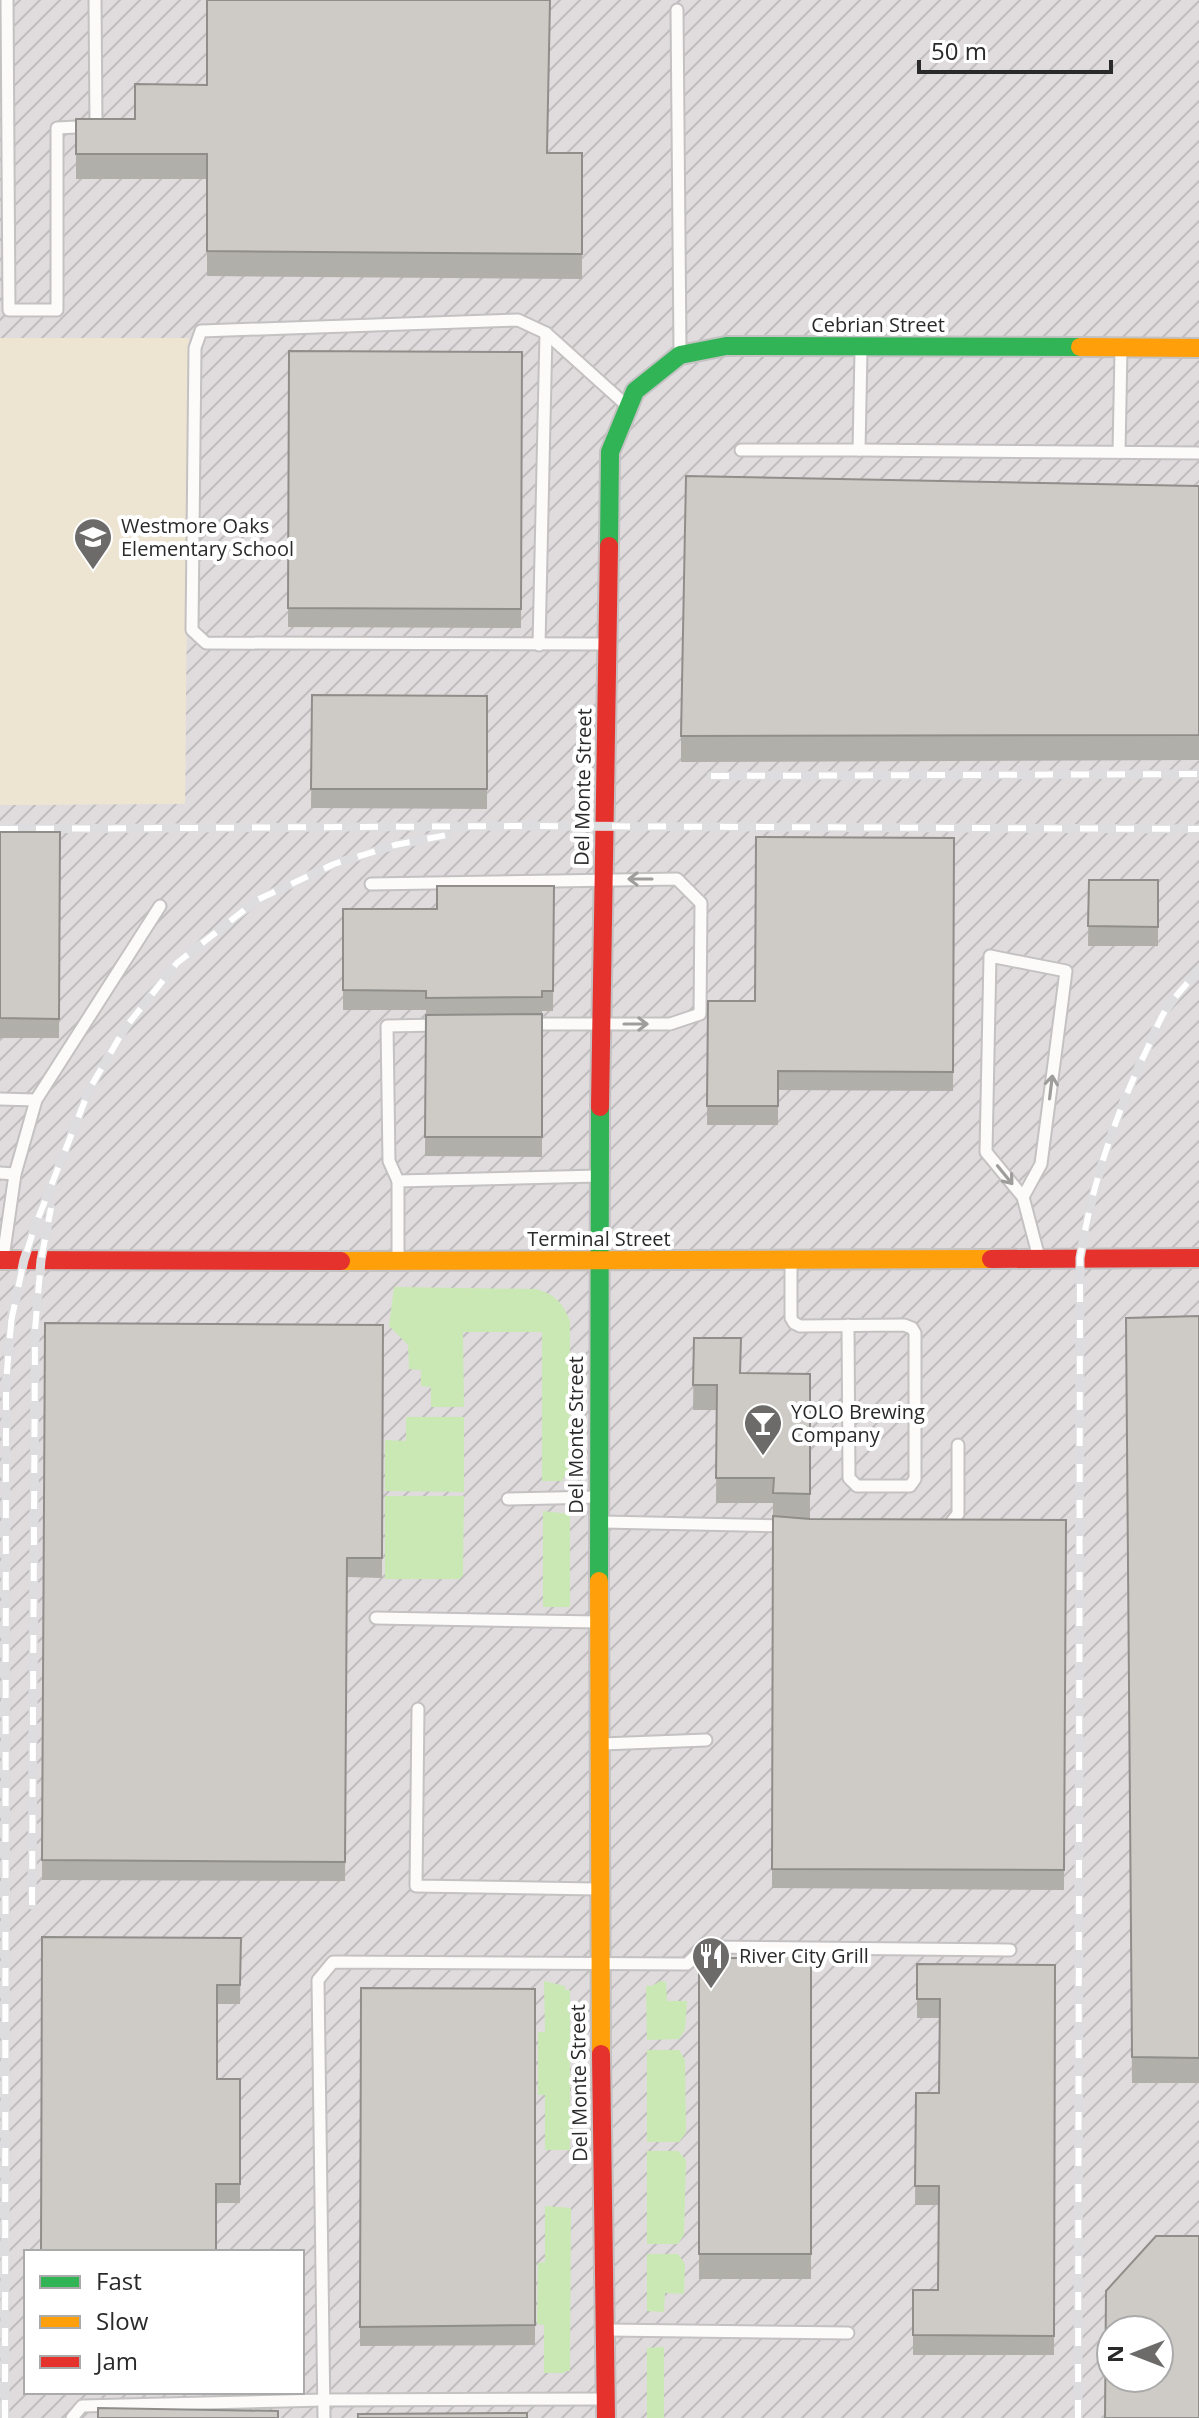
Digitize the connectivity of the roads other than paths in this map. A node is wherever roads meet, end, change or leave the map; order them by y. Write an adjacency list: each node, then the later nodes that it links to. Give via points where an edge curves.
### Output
1 (7, 0): 2 (lane, via 9,310 57,310 57,128 96,126)
2 (95, 0)
3 (677, 10): 8 (lane)
4 (546, 333): 9 (lane); 16 (lane); 16 (lane, via 518,320 201,331 195,348 192,630 206,643)
5 (861, 346): 6 (street, Cebrian Street); 8 (street, Cebrian Street, via 726,346); 11 (lane)
6 (1121, 347): 7 (street, Cebrian Street); 13 (lane)
7 (1199, 348)
8 (680, 355): 9 (street, Cebrian Street, via 635,391)
9 (628, 408): 12 (street, Cebrian Street)
10 (741, 450): 11 (lane)
11 (859, 450): 13 (lane)
12 (610, 452): 15 (street, Del Monte Street)
13 (1119, 452): 14 (lane)
14 (1199, 453)
15 (607, 644): 16 (lane); 17 (street, Del Monte Street)
16 (539, 645)
17 (604, 878): 18 (lane); 21 (street, Del Monte Street); 21 (lane, one-way to 17, via 670,1024 700,1014 701,903 677,879)
18 (371, 884)
19 (160, 906): 24 (lane)
20 (525, 1024): 21 (lane)
21 (601, 1024): 27 (street, Del Monte Street)
22 (448, 1025): 28 (lane, via 387,1026 389,1161)
23 (0, 1099): 24 (lane)
24 (36, 1100): 26 (lane)
25 (0, 1173): 26 (lane)
26 (15, 1174): 32 (lane)
27 (599, 1176): 28 (lane); 35 (street, Del Monte Street)
28 (398, 1181): 34 (lane)
29 (1023, 1197): 29 (lane, one-way to 29, via 1041,1164 1066,971 990,956 986,1152); 30 (lane)
30 (1039, 1258): 31 (street, Terminal Street); 33 (street, Terminal Street)
31 (1199, 1258)
32 (1, 1260): 34 (street, Terminal Street)
33 (791, 1260): 35 (street, Terminal Street); 36 (lane, via 794,1323)
34 (398, 1261): 35 (street, Terminal Street)
35 (598, 1261): 38 (street, Del Monte Street)
36 (848, 1325): 36 (lane, via 904,1325 915,1333 915,1479 910,1486 857,1486 849,1478)
37 (958, 1445): 42 (lane, via 958,1514 949,1528)
38 (599, 1497): 39 (lane); 40 (street, Del Monte Street)
39 (508, 1499)
40 (599, 1522): 41 (lane); 44 (street, Del Monte Street)
41 (793, 1526)
42 (938, 1531)
43 (376, 1618): 44 (lane)
44 (599, 1622): 47 (street, Del Monte Street)
45 (418, 1709): 48 (lane, via 416,1886)
46 (706, 1740): 47 (lane)
47 (600, 1744): 48 (street, Del Monte Street)
48 (600, 1890): 50 (street, Del Monte Street)
49 (1010, 1950): 50 (lane, via 704,1947 687,1964)
50 (600, 1963): 51 (street, Del Monte Street); 53 (lane, via 333,1962 318,1980)
51 (604, 2330): 52 (lane); 54 (street, Del Monte Street)
52 (848, 2333)
53 (323, 2400): 54 (lane); 55 (lane, via 82,2406); 56 (lane)
54 (606, 2409)
55 (72, 2418)
56 (324, 2418)

